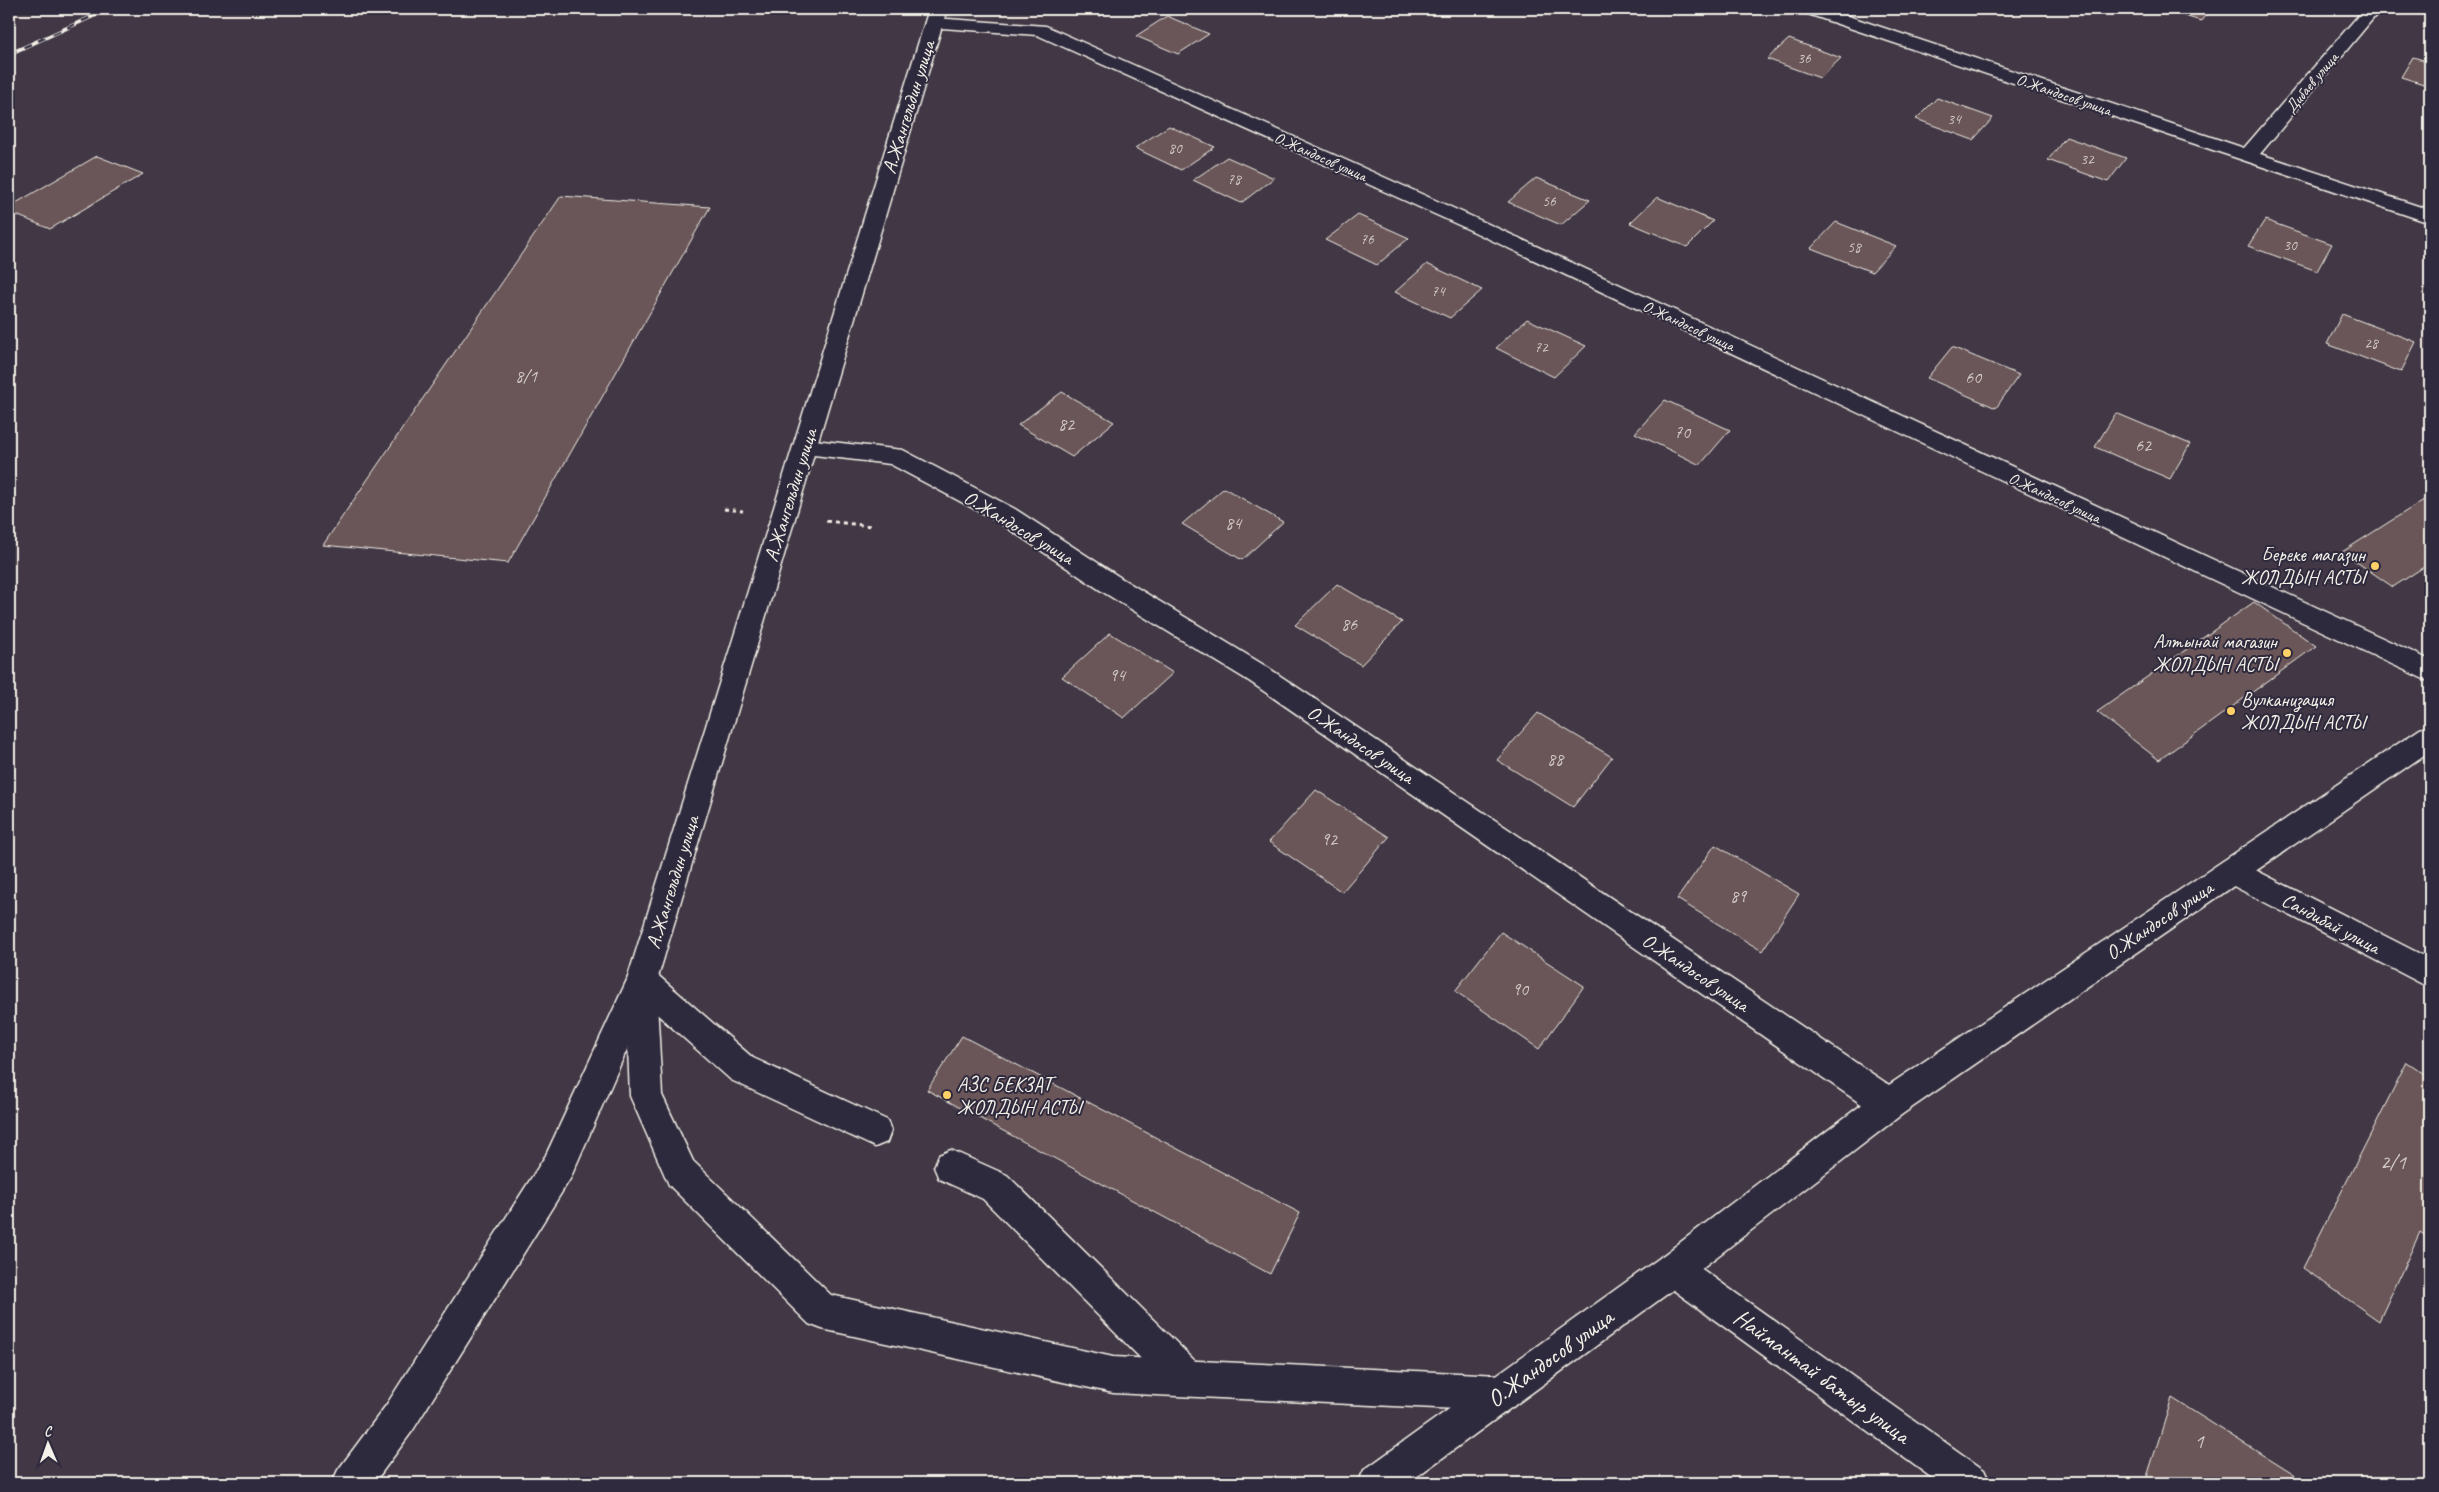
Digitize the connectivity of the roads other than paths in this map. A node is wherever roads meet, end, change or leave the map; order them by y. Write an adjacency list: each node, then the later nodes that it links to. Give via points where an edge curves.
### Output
1 (1811, 9): 4 (street, О.Жандосов улица)
2 (2373, 9): 4 (street, Дибаев улица)
3 (936, 16): 6 (street, А.Жангельдин улица); 7 (street, О.Жандосов улица, via 1040,30 1477,226)
4 (2248, 156): 5 (street, О.Жандосов улица)
5 (2430, 217)
6 (805, 447): 11 (street, А.Жангельдин улица); 12 (street, О.Жандосов улица, via 895,456 1006,515 1112,585 1258,674)
7 (2430, 672)
8 (2430, 737): 9 (street, О.Жандосов улица)
9 (2232, 871): 10 (street, Сандибай улица); 12 (street, О.Жандосов улица)
10 (2430, 974)
11 (642, 981): 13 (street, via 742,1069); 16 (street, via 646,1096 682,1173 822,1311 1113,1375); 18 (street, via 558,1167 400,1417)
12 (1889, 1104): 15 (street, О.Жандосов улица)
13 (875, 1131)
14 (951, 1166): 16 (street, via 995,1187)
15 (1673, 1269): 17 (street, О.Жандосов улица); 20 (street, Наймантай батыр улица)
16 (1186, 1378): 17 (street)
17 (1500, 1393): 19 (street, О.Жандосов улица)
18 (351, 1483)
19 (1377, 1483)
20 (1972, 1483)

